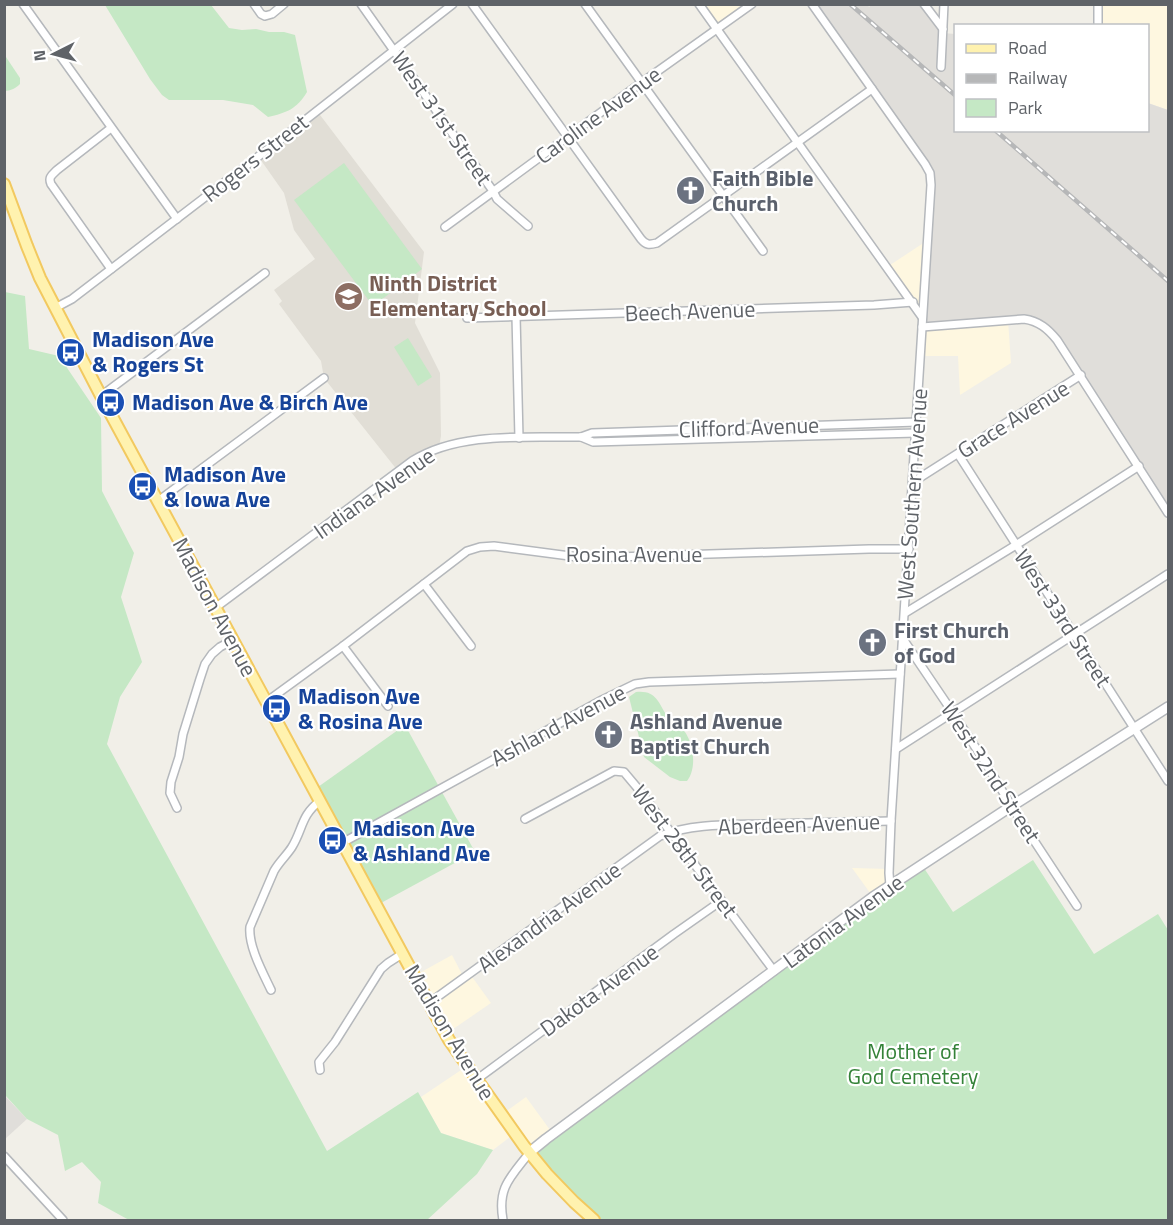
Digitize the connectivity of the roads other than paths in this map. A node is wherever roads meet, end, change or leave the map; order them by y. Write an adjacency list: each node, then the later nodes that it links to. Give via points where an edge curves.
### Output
1 (23, 4): 21 (street)
2 (254, 4): 3 (street, via 265,16)
3 (284, 4)
4 (361, 4): 17 (street, West 31st Street)
5 (453, 4): 17 (street, Rogers Street)
6 (472, 4): 22 (street)
7 (585, 4): 19 (street)
8 (699, 4): 16 (street)
9 (752, 4): 16 (street, Caroline Avenue)
10 (812, 4): 20 (street)
11 (924, 4): 15 (street)
12 (944, 4): 15 (street)
13 (1098, 4): 14 (street)
14 (1098, 24)
15 (943, 29): 18 (street)
16 (717, 30): 19 (street, Caroline Avenue); 23 (street)
17 (394, 51): 25 (street, West 31st Street); 27 (street, Rogers Street)
18 (941, 67)
19 (642, 83): 22 (street, Caroline Avenue); 26 (street)
20 (872, 89): 23 (street); 37 (street, West Southern Avenue, via 930,173)
21 (111, 128): 27 (street); 31 (street, via 49,180)
22 (568, 137): 25 (street, Caroline Avenue); 26 (street, via 645,244 657,243)
23 (797, 142): 26 (street); 33 (street)
24 (4, 184): 34 (main road, Madison Avenue)
25 (493, 191): 28 (street, West 31st Street); 29 (street, Caroline Avenue)
26 (723, 196): 30 (street)
27 (177, 219): 31 (street, Rogers Street)
28 (528, 226)
29 (445, 227)
30 (763, 250)
31 (111, 269): 34 (street, Rogers Street)
32 (265, 273): 41 (street)
33 (913, 302): 35 (street, Beech Avenue); 37 (street)
34 (55, 308): 41 (main road, Madison Avenue)
35 (516, 316): 36 (street, Beech Avenue); 45 (street)
36 (467, 318)
37 (923, 318): 38 (street, West Southern Avenue)
38 (922, 327): 39 (street, via 1024,319 1038,322 1054,335); 42 (street, West Southern Avenue)
39 (1081, 375): 47 (street, Grace Avenue); 48 (street)
40 (324, 378): 50 (street)
41 (101, 396): 50 (main road, Madison Avenue)
42 (917, 422): 43 (street, West Southern Avenue); 44 (street, Clifford Avenue, via 592,433)
43 (916, 433): 44 (street, Clifford Avenue, via 593,442); 49 (street, West Southern Avenue)
44 (581, 437): 46 (street, Clifford Avenue)
45 (519, 438): 46 (street, Indiana Avenue); 56 (street, Indiana Avenue, via 465,441 421,455)
46 (555, 438)
47 (958, 454): 49 (street, Grace Avenue); 52 (street, West 33rd Street)
48 (1139, 466): 51 (street); 52 (street)
49 (913, 482): 53 (street, West Southern Avenue)
50 (158, 501): 56 (main road, Madison Avenue)
51 (1168, 513)
52 (1016, 545): 57 (street); 58 (street, West 33rd Street)
53 (909, 549): 55 (street, Rosina Avenue, via 585,558 480,547 467,551); 57 (street, West Southern Avenue)
54 (1168, 574): 58 (street)
55 (424, 584): 61 (street, Rosina Avenue); 62 (street)
56 (215, 608): 60 (main road, Madison Avenue)
57 (905, 613): 59 (street, West Southern Avenue)
58 (1075, 635): 67 (street); 68 (street, West 33rd Street)
59 (903, 639): 63 (street, West Southern Avenue); 67 (street, West 32nd Street)
60 (233, 640): 64 (main road, Madison Avenue); 73 (street, via 220,647 205,664 171,782 170,793)
61 (343, 646): 64 (street, Rosina Avenue); 65 (street)
62 (471, 646)
63 (900, 674): 69 (street, West Southern Avenue); 77 (street, Ashland Avenue, via 635,684)
64 (266, 702): 71 (main road, Madison Avenue)
65 (388, 706)
66 (1168, 707): 68 (street, Latonia Avenue)
67 (953, 713): 69 (street); 72 (street, West 32nd Street)
68 (1135, 728): 70 (street, West 33rd Street); 72 (street, Latonia Avenue)
69 (896, 748): 75 (street, West Southern Avenue)
70 (1168, 781)
71 (320, 801): 77 (main road, Madison Avenue); 83 (street, via 307,813 292,848 279,863 250,927 252,944)
72 (1012, 807): 78 (street, Latonia Avenue); 80 (street, West 32nd Street)
73 (177, 808)
74 (525, 819): 76 (street, West 28th Street, via 614,771 624,772)
75 (891, 821): 76 (street, Aberdeen Avenue, via 737,825); 78 (street, West Southern Avenue)
76 (670, 832): 79 (street, West 28th Street); 84 (street, Alexandria Avenue)
77 (342, 843): 81 (main road, Madison Avenue)
78 (890, 886): 82 (street, Latonia Avenue)
79 (721, 901): 82 (street, West 28th Street); 86 (street, Dakota Avenue)
80 (1077, 906)
81 (402, 954): 84 (main road, Madison Avenue); 85 (street, via 381,969 319,1062)
82 (774, 971): 87 (street, Latonia Avenue)
83 (271, 990)
84 (429, 1003): 86 (main road, Madison Avenue)
85 (320, 1070)
86 (476, 1080): 87 (main road, Madison Avenue)
87 (530, 1152): 90 (street, via 502,1192); 91 (main road, Madison Avenue)
88 (4, 1156): 89 (street)
89 (63, 1221)
90 (503, 1221)
91 (594, 1221)

